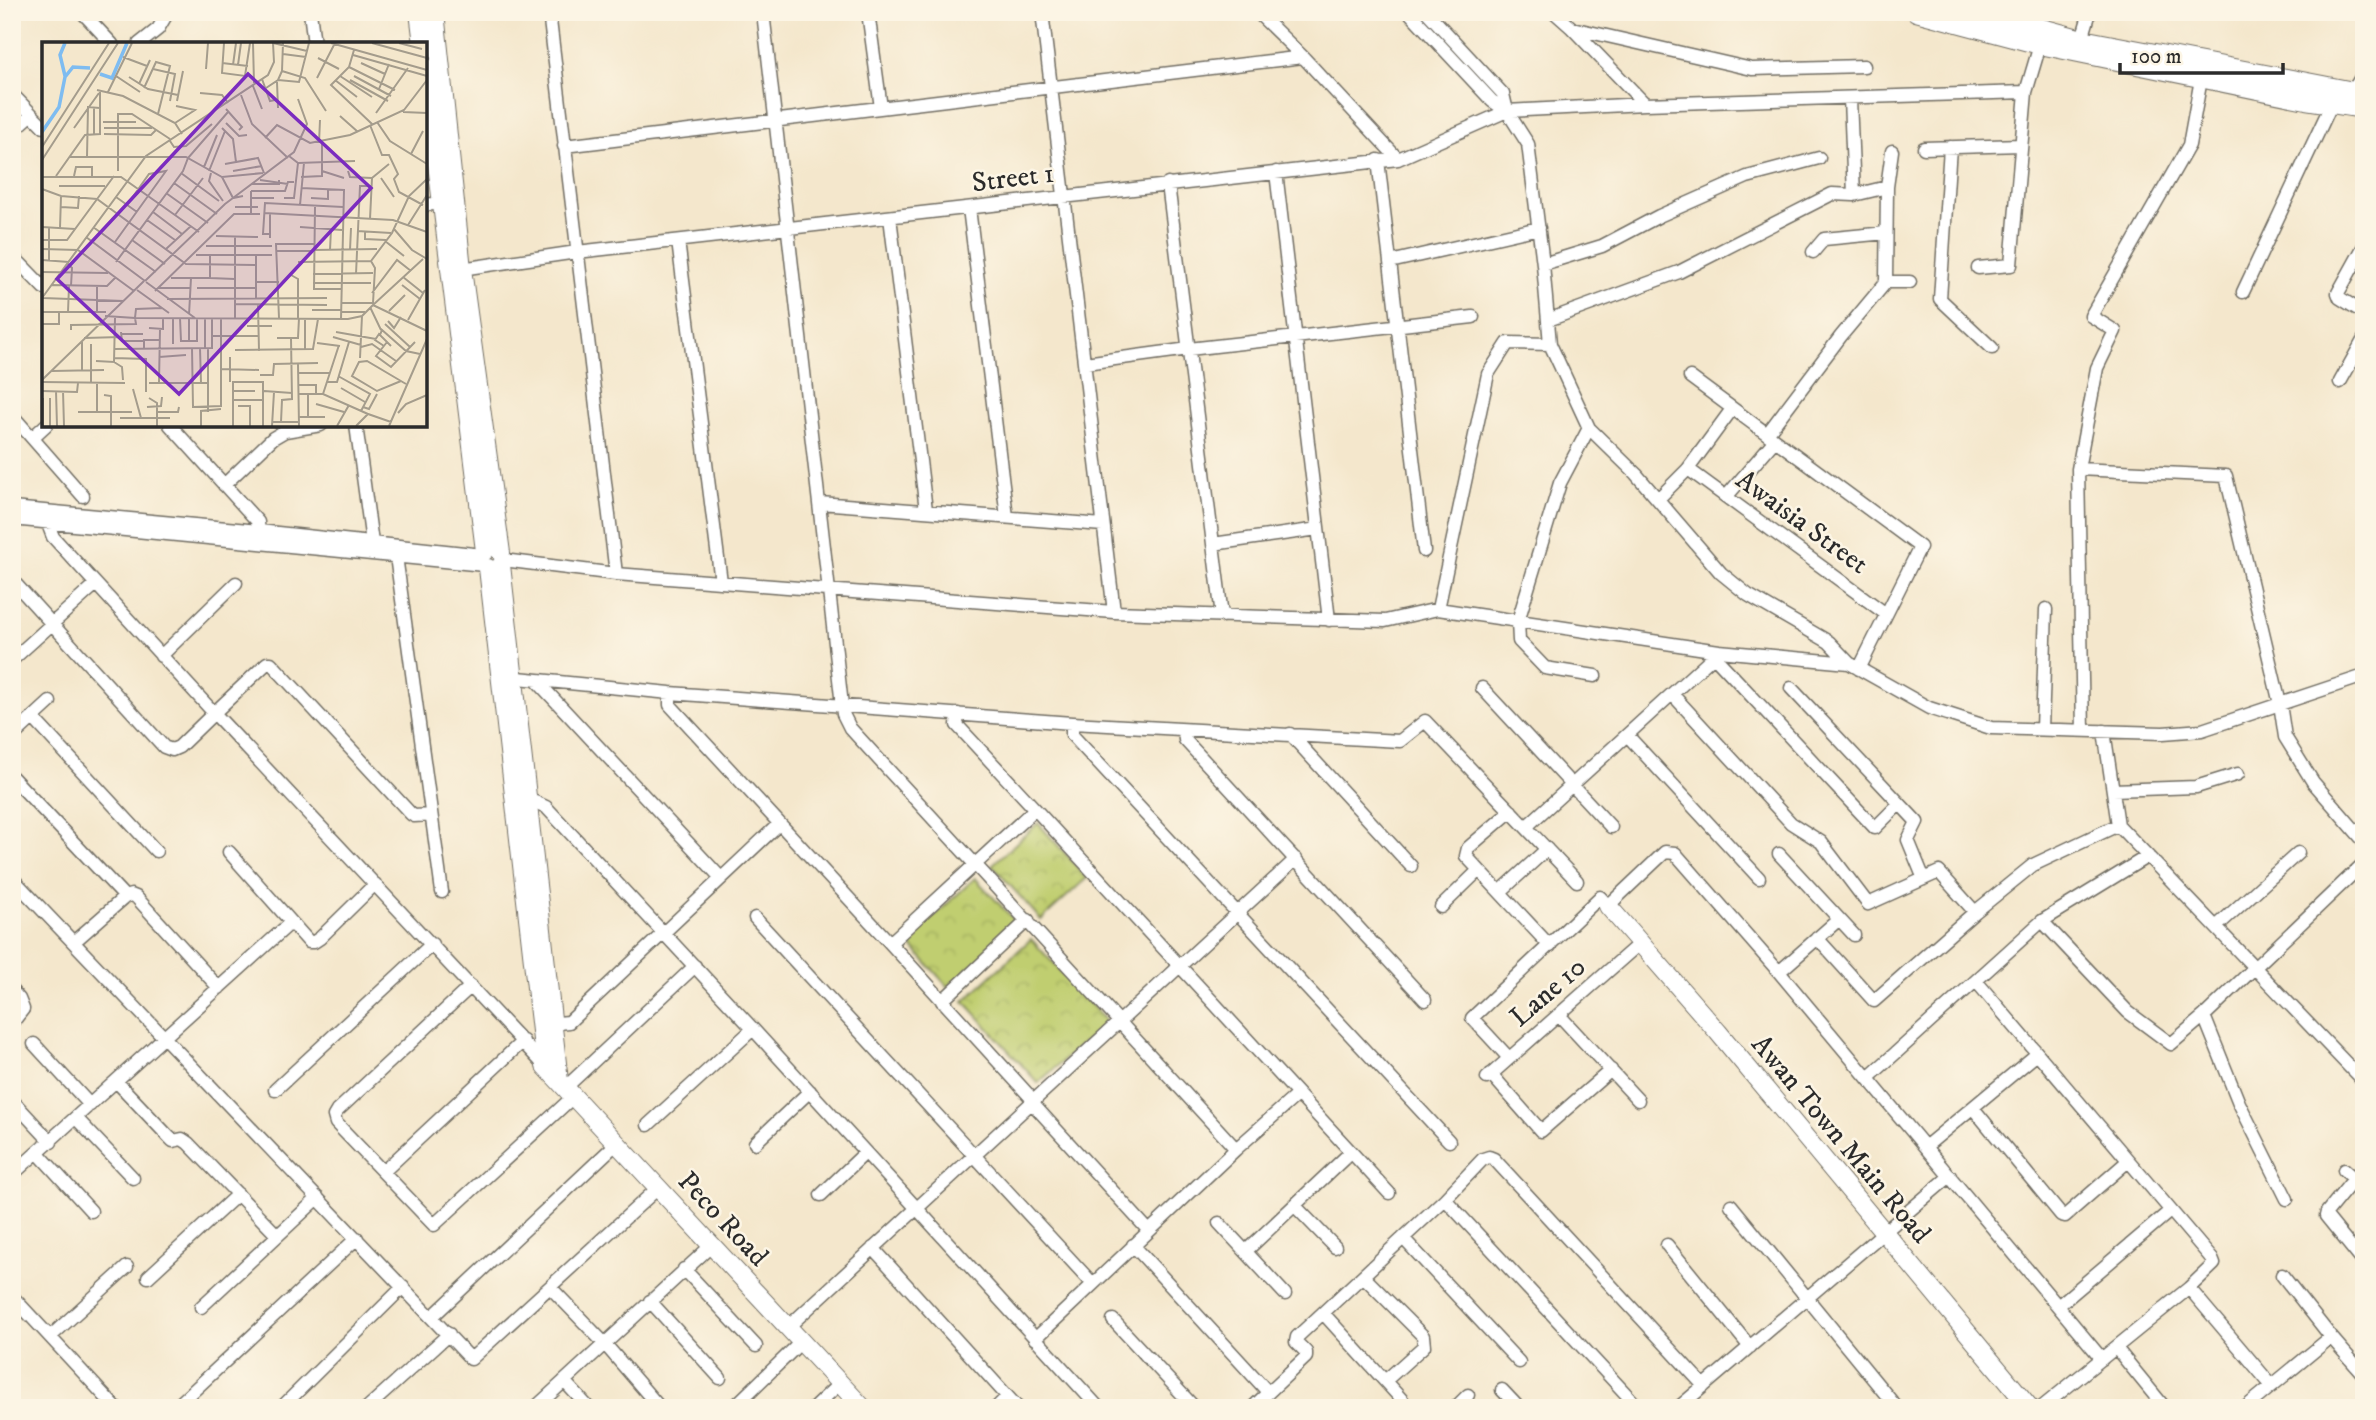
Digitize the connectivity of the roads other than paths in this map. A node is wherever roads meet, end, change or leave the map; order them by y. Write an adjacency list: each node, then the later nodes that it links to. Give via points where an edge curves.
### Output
1 (82, 12): 19 (street)
2 (168, 12): 20 (street, via 158,29)
3 (310, 12): 21 (street)
4 (419, 12): 22 (street)
5 (435, 12): 56 (street)
6 (549, 12): 44 (street)
7 (763, 12): 40 (street)
8 (868, 12): 36 (street)
9 (1042, 12): 29 (street)
10 (1257, 12): 24 (street)
11 (1409, 12): 38 (street, via 1492,101)
12 (1427, 12): 38 (street, via 1503,93)
13 (1554, 12): 17 (street)
14 (1916, 12): 23 (street)
15 (1983, 12): 18 (street)
16 (2090, 12): 18 (street)
17 (1572, 28): 25 (street, via 1752,69); 35 (street)
18 (2082, 39): 31 (street)
19 (110, 42)
20 (142, 42)
21 (314, 42)
22 (422, 42)
23 (2040, 45): 27 (street); 30 (street)
24 (1303, 57): 29 (street); 49 (street)
25 (1864, 66)
26 (2364, 72): 31 (street)
27 (2201, 79): 34 (street); 96 (street, via 2189,145 2091,316 2115,331 2097,368)
28 (427, 83): 56 (street)
29 (1051, 89): 36 (street); 55 (street)
30 (2026, 92): 33 (street, Street 1); 43 (street)
31 (2358, 92)
32 (12, 94): 39 (street)
33 (1850, 99): 35 (street, Street 1); 54 (street)
34 (2332, 103): 37 (street); 74 (street)
35 (1645, 104): 38 (street, Street 1)
36 (881, 108): 40 (street)
37 (2364, 109)
38 (1507, 111): 49 (street, Street 1); 60 (street, via 1528,144)
39 (31, 115): 41 (street); 42 (street)
40 (776, 120): 44 (street); 59 (street)
41 (42, 125)
42 (12, 132)
43 (2021, 145): 45 (street); 69 (street, via 2011,265)
44 (565, 146): 64 (street)
45 (1950, 147): 46 (street); 82 (street, via 1940,299)
46 (1924, 148)
47 (1892, 150): 53 (street)
48 (1819, 158): 68 (street, via 1747,177 1602,246)
49 (1398, 159): 50 (street, Street 1)
50 (1378, 160): 51 (street, Street 1); 67 (street)
51 (1276, 172): 52 (street, Street 1); 79 (street)
52 (1168, 184): 55 (street, Street 1); 83 (street)
53 (1887, 187): 54 (street); 61 (street)
54 (1854, 195): 77 (street, via 1832,194 1679,272)
55 (1062, 197): 57 (street, Street 1); 84 (street)
56 (441, 203): 70 (street)
57 (969, 208): 58 (street, Street 1); 105 (street)
58 (890, 217): 59 (street, Street 1); 104 (street)
59 (788, 228): 62 (street, Street 1); 102 (street)
60 (1539, 228): 67 (street); 68 (street)
61 (1886, 233): 65 (street, via 1824,239); 71 (street)
62 (678, 241): 64 (street, Street 1); 118 (street)
63 (2364, 246): 75 (street, via 2338,293)
64 (578, 252): 70 (street, Street 1); 116 (street)
65 (1813, 252)
66 (12, 255): 73 (street)
67 (1390, 262): 78 (street)
68 (1543, 264): 77 (street)
69 (1978, 268)
70 (456, 270): 115 (street)
71 (1886, 282): 72 (street); 95 (street, via 1841,336)
72 (1910, 282)
73 (42, 287)
74 (2243, 292)
75 (2364, 313)
76 (1474, 317): 78 (street)
77 (1548, 320): 81 (street)
78 (1397, 326): 79 (street); 113 (street)
79 (1294, 337): 83 (street); 109 (street)
80 (2364, 339): 86 (street)
81 (1550, 344): 93 (street); 122 (street, via 1508,343 1488,374)
82 (1992, 348)
83 (1189, 349): 84 (street); 111 (street)
84 (1084, 363): 108 (street)
85 (1690, 377): 87 (street)
86 (2340, 382)
87 (1732, 408): 95 (street); 97 (street)
88 (12, 415): 94 (street)
89 (44, 427): 94 (street)
90 (172, 427): 98 (street)
91 (309, 427): 98 (street, via 272,438)
92 (356, 427): 112 (street)
93 (1589, 428): 101 (street); 128 (street, via 1560,483)
94 (33, 437): 99 (street)
95 (1771, 437): 100 (street); 125 (street, via 1920,547)
96 (2078, 468): 143 (street, via 2226,476); 151 (street)
97 (1688, 469): 100 (street, Awaisia Street); 101 (street)
98 (224, 485): 110 (street, via 258,522)
99 (83, 496)
100 (1726, 497): 125 (street, Awaisia Street)
101 (1658, 499): 133 (street, via 1721,573 1748,595 1829,642)
102 (820, 503): 104 (street); 121 (street)
103 (12, 508): 106 (street)
104 (926, 510): 105 (street)
105 (1007, 517): 108 (street)
106 (48, 518): 107 (street); 110 (street); 120 (street, via 53,537)
107 (12, 519)
108 (1103, 524): 124 (street)
109 (1318, 529): 111 (street); 127 (street)
110 (259, 537): 112 (street)
111 (1213, 544): 126 (street)
112 (374, 549): 114 (street); 115 (street)
113 (1424, 551)
114 (396, 556): 115 (street); 164 (street)
115 (492, 559): 116 (street); 136 (street)
116 (616, 575): 118 (street)
117 (12, 580): 129 (street)
118 (721, 582): 121 (street)
119 (236, 583): 131 (street)
120 (94, 585): 129 (street); 131 (street)
121 (829, 592): 124 (street); 144 (street)
122 (1438, 609): 127 (street, via 1385,621); 128 (street)
123 (2046, 609): 149 (street)
124 (1114, 612): 126 (street)
125 (1886, 614): 133 (street)
126 (1222, 616): 127 (street)
127 (1329, 620)
128 (1518, 621): 130 (street); 134 (street, via 1519,641 1545,668)
129 (51, 622): 132 (street); 145 (street, via 164,747 179,747)
130 (1716, 653): 133 (street); 141 (street); 161 (street, via 1875,828)
131 (161, 656): 145 (street)
132 (12, 660)
133 (1854, 666): 149 (street, via 1929,708 1991,728)
134 (1595, 676)
135 (2364, 676): 143 (street)
136 (507, 677): 137 (street); 160 (street)
137 (536, 680): 140 (street); 182 (street)
138 (1482, 688): 158 (street)
139 (1791, 688): 161 (street)
140 (670, 693): 144 (street); 165 (street, via 670,705)
141 (1672, 694): 155 (street); 184 (street, via 1791,824 1821,842 1867,904)
142 (50, 702): 147 (street)
143 (2280, 704): 152 (street, via 2202,730); 169 (street, via 2285,737 2312,782)
144 (842, 705): 146 (street); 178 (street, via 850,728)
145 (214, 713): 164 (street, via 271,663 411,814); 186 (street)
146 (958, 714): 148 (street); 162 (street, via 957,725)
147 (33, 718): 154 (street); 171 (street)
148 (1072, 723): 150 (street); 193 (street, via 1072,735)
149 (2042, 729): 151 (street)
150 (1184, 730): 153 (street); 176 (street, via 1185,740)
151 (2083, 731): 152 (street)
152 (2104, 731): 159 (street)
153 (1290, 734): 163 (street, via 1401,741 1425,721); 179 (street)
154 (13, 735)
155 (1627, 735): 158 (street); 183 (street)
156 (2238, 774): 159 (street, via 2196,787)
157 (12, 777): 189 (street)
158 (1572, 785): 167 (street); 168 (street)
159 (2113, 790): 166 (street)
160 (522, 801): 200 (street, via 546,807); 222 (street)
161 (1899, 804): 184 (street, via 1917,822 1908,840)
162 (1035, 809): 178 (street); 209 (street)
163 (1511, 811): 167 (street); 180 (street, via 1468,848 1466,856)
164 (430, 815): 187 (street)
165 (779, 824): 182 (street); 204 (street)
166 (2118, 825): 175 (street); 192 (street, via 2033,865)
167 (1526, 827): 170 (street)
168 (1611, 827)
169 (2363, 839)
170 (1547, 849): 185 (street); 188 (street)
171 (156, 851)
172 (229, 852): 198 (street)
173 (1779, 853): 196 (street)
174 (2298, 853): 199 (street)
175 (2148, 856): 197 (street); 199 (street)
176 (1296, 859): 193 (street); 216 (street)
177 (2364, 863): 210 (street)
178 (977, 864): 195 (street); 204 (street)
179 (1411, 866)
180 (1479, 870): 188 (street); 191 (street)
181 (12, 878): 224 (street)
182 (721, 878): 200 (street)
183 (1759, 878)
184 (1924, 879): 192 (street, via 1939,872)
185 (1577, 881)
186 (375, 884): 198 (street, via 314,942); 206 (street)
187 (443, 892)
188 (1500, 892): 207 (street)
189 (125, 897): 203 (street); 214 (street, via 136,897)
190 (1608, 906): 205 (street, Awan Town Main Road); 207 (street, via 1600,897); 211 (street, via 1670,851)
191 (1441, 907)
192 (1975, 912): 202 (street, via 1874,1001)
193 (1238, 914): 209 (street); 246 (street)
194 (755, 918): 254 (street)
195 (1028, 920): 217 (street); 220 (street)
196 (1838, 920): 201 (street); 202 (street)
197 (2042, 920): 212 (street); 219 (street, via 2128,1012 2166,1043 2175,1042)
198 (292, 925): 214 (street)
199 (2216, 926): 210 (street)
200 (664, 932): 208 (street); 222 (street, via 569,1022)
201 (1854, 935)
202 (1816, 938): 211 (street)
203 (76, 940)
204 (890, 943): 217 (street)
205 (1640, 943): 218 (street, Lane 10); 275 (street, Awan Town Main Road)
206 (432, 944): 213 (street); 235 (street)
207 (1550, 946): 228 (street, via 1472,1018)
208 (695, 967): 223 (street); 234 (street)
209 (1180, 967): 220 (street); 237 (street)
210 (2255, 968): 219 (street); 233 (street)
211 (1779, 972): 231 (street)
212 (1976, 981): 227 (street); 231 (street)
213 (471, 986): 225 (street); 256 (street, via 334,1115)
214 (219, 988): 224 (street)
215 (12, 991): 221 (street, via 23,1009)
216 (1425, 1000)
217 (942, 1001): 240 (street)
218 (1560, 1016): 228 (street, Lane 10); 230 (street)
219 (2204, 1016): 267 (street, via 2239,1103)
220 (1119, 1021): 240 (street); 250 (street)
221 (12, 1023)
222 (547, 1024): 229 (street); 234 (street)
223 (753, 1029): 236 (street); 244 (street)
224 (163, 1037): 232 (street); 265 (street)
225 (523, 1041): 229 (street); 256 (street)
226 (34, 1044): 241 (street)
227 (2037, 1054): 242 (street); 255 (street)
228 (1509, 1058): 230 (street, Lane 10, via 1489,1076 1541,1131)
229 (545, 1066): 234 (street, Peco Road)
230 (1611, 1070): 239 (street)
231 (1868, 1078): 249 (street)
232 (116, 1081): 241 (street); 263 (street, via 173,1141 188,1143)
233 (2364, 1082)
234 (566, 1088): 247 (street, Peco Road); 256 (street, via 434,1225)
235 (275, 1090)
236 (810, 1091): 248 (street); 253 (street)
237 (1297, 1095): 250 (street); 251 (street)
238 (12, 1100): 245 (street)
239 (1638, 1100)
240 (1033, 1102): 254 (street); 274 (street)
241 (90, 1105): 243 (street)
242 (1973, 1108): 249 (street); 255 (street, via 2065,1216)
243 (76, 1118): 245 (street); 259 (street)
244 (648, 1125)
245 (51, 1142): 252 (street)
246 (1449, 1142)
247 (617, 1143): 261 (street, Peco Road); 302 (street)
248 (755, 1143)
249 (1925, 1147): 258 (street)
250 (1236, 1149): 274 (street)
251 (1351, 1152): 262 (street); 269 (street)
252 (38, 1153): 257 (street); 271 (street)
253 (865, 1153): 264 (street); 270 (street)
254 (975, 1155): 270 (street); 291 (street)
255 (2128, 1161): 272 (street)
256 (383, 1172)
257 (12, 1175)
258 (1950, 1176): 275 (street); 299 (street)
259 (133, 1178)
260 (2354, 1179): 285 (street, via 2326,1216)
261 (659, 1188): 279 (street, Peco Road); 293 (street)
262 (1389, 1193)
263 (238, 1194): 276 (street); 290 (street)
264 (821, 1195)
265 (318, 1198): 276 (street); 277 (street)
266 (1445, 1199): 278 (street); 321 (street, via 1483,1159 1494,1159); 345 (street)
267 (2287, 1199)
268 (1731, 1205): 297 (street)
269 (1295, 1206): 282 (street); 284 (street)
270 (918, 1209): 283 (street); 308 (street)
271 (91, 1211)
272 (2170, 1211): 294 (street, via 2214,1264); 299 (street)
273 (1220, 1223): 284 (street)
274 (1149, 1231): 280 (street)
275 (1885, 1233): 297 (street); 348 (street, Awan Town Main Road)
276 (277, 1235): 300 (street)
277 (357, 1238): 292 (street); 329 (street)
278 (1403, 1238): 289 (street); 315 (street)
279 (712, 1245): 287 (street); 304 (street, Peco Road)
280 (1133, 1245): 291 (street); 324 (street)
281 (1667, 1245): 312 (street)
282 (1335, 1247)
283 (873, 1248): 304 (street); 326 (street)
284 (1246, 1251): 295 (street)
285 (2364, 1263)
286 (127, 1266): 306 (street)
287 (684, 1269): 298 (street); 311 (street)
288 (2283, 1275): 307 (street)
289 (1363, 1276): 301 (street); 319 (street, via 1425,1341)
290 (148, 1277)
291 (1093, 1283): 308 (street)
292 (403, 1287): 302 (street); 330 (street)
293 (551, 1288): 305 (street, via 475,1358 468,1358); 310 (street)
294 (2189, 1288): 313 (street); 322 (street)
295 (1286, 1294)
296 (12, 1296): 306 (street)
297 (1808, 1297): 312 (street); 347 (street)
298 (650, 1301): 310 (street); 317 (street)
299 (2058, 1306): 314 (street)
300 (201, 1307)
301 (1323, 1313): 319 (street); 324 (street, via 1295,1340 1306,1357)
302 (432, 1317): 305 (street)
303 (1113, 1320): 341 (street)
304 (788, 1327): 309 (street, Peco Road)
305 (449, 1335): 331 (street)
306 (50, 1337): 328 (street)
307 (2331, 1337): 316 (street); 322 (street)
308 (1035, 1339): 340 (street)
309 (802, 1342): 320 (street, Peco Road); 335 (street)
310 (604, 1343): 318 (street); 334 (street)
311 (756, 1346)
312 (1750, 1347): 321 (street)
313 (2116, 1348): 314 (street); 350 (street)
314 (2102, 1359): 349 (street)
315 (1520, 1362)
316 (2364, 1375)
317 (720, 1378)
318 (564, 1381): 332 (street); 333 (street)
319 (1385, 1381): 327 (street)
320 (840, 1383): 336 (street); 337 (street, Peco Road)
321 (1704, 1385): 346 (street)
322 (2272, 1386): 351 (street)
323 (1502, 1390): 344 (street)
324 (1268, 1392): 342 (street)
325 (1468, 1395): 343 (street)
326 (1007, 1397): 338 (street); 339 (street)
327 (1403, 1401)
328 (116, 1408)
329 (174, 1408)
330 (281, 1408)
331 (367, 1408)
332 (535, 1408)
333 (589, 1408)
334 (660, 1408)
335 (733, 1408)
336 (814, 1408)
337 (863, 1408)
338 (996, 1408)
339 (1018, 1408)
340 (1099, 1408)
341 (1195, 1408)
342 (1252, 1408)
343 (1455, 1408)
344 (1519, 1408)
345 (1639, 1408)
346 (1678, 1408)
347 (1898, 1408)
348 (2030, 1408)
349 (2041, 1408)
350 (2165, 1408)
351 (2245, 1408)

